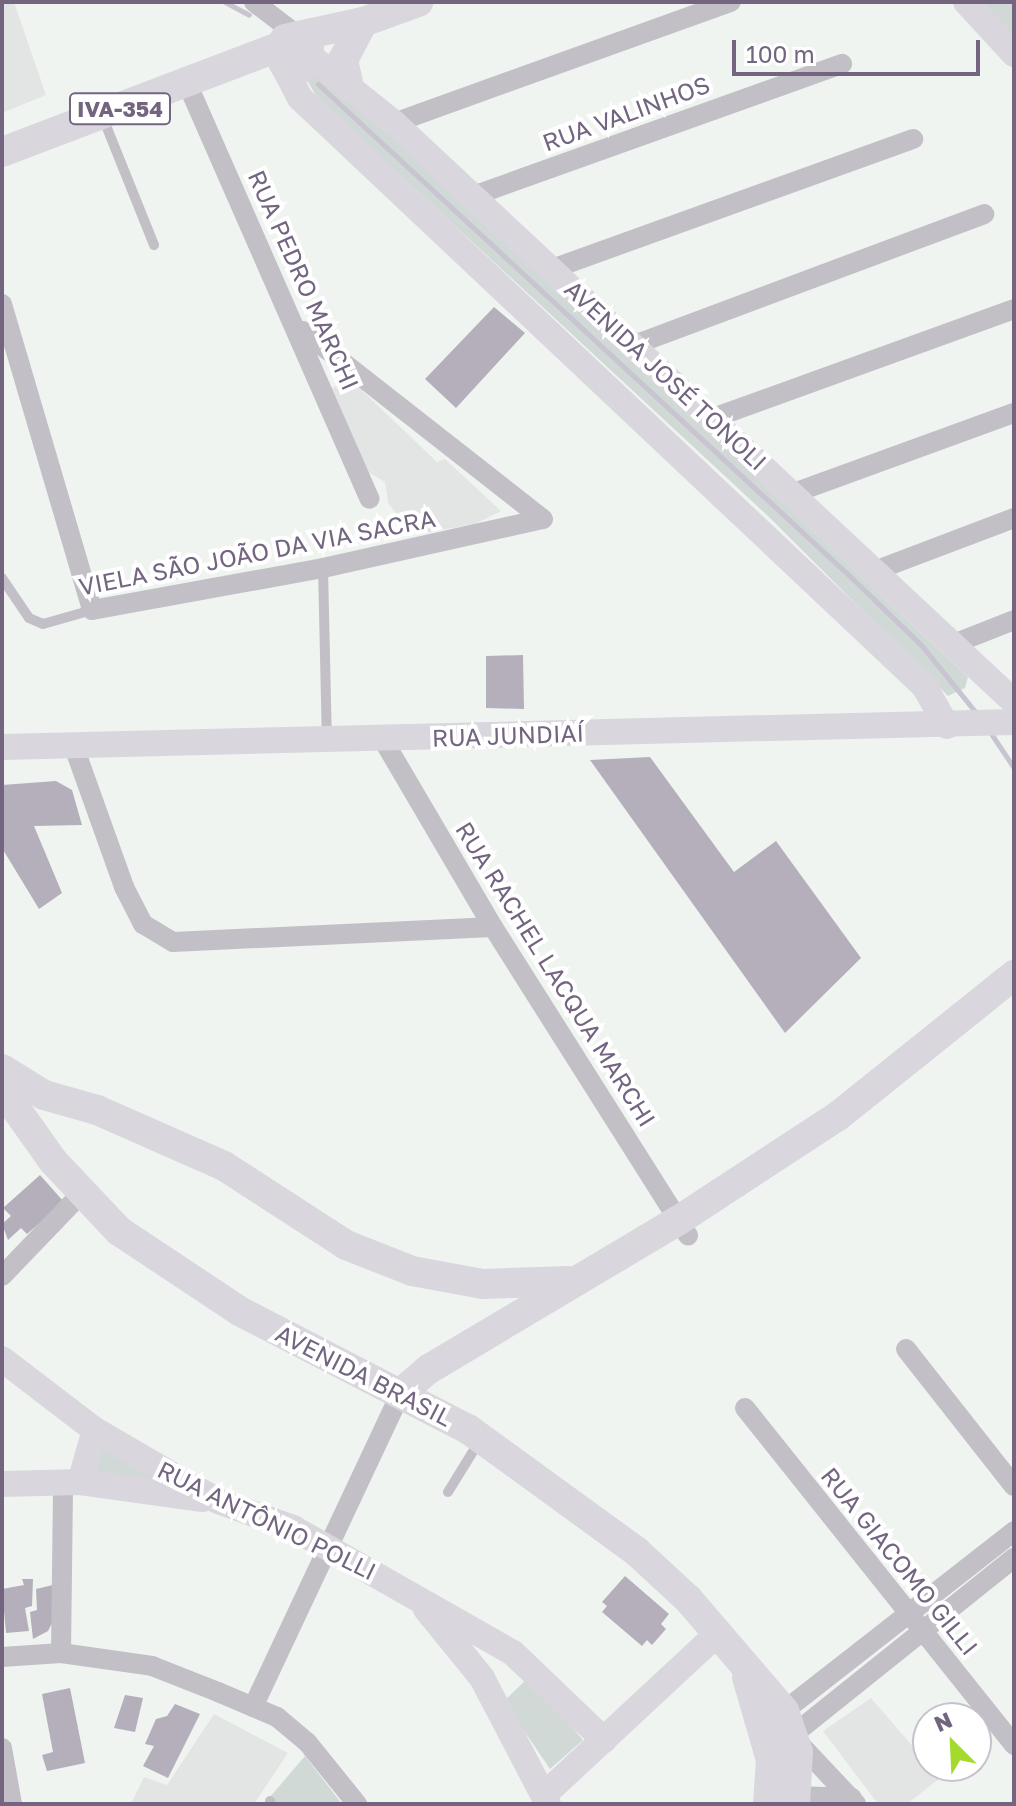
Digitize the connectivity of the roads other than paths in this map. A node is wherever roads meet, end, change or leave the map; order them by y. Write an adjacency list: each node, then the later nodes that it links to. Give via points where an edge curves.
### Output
1 (254, 2): 6 (street, AVENIDA JOSÉ TONOLI)
2 (418, 2): 5 (main road)
3 (731, 2): 12 (street)
4 (966, 2): 7 (main road)
5 (363, 22): 6 (main road); 9 (main road, via 343,60)
6 (293, 52): 9 (main road, AVENIDA JOSÉ TONOLI); 10 (main road, IVA-354); 36 (main road, AVENIDA JOSÉ TONOLI, via 300,98 924,686)
7 (1014, 54)
8 (842, 64): 15 (street, RUA VALINHOS)
9 (348, 82): 12 (main road, AVENIDA JOSÉ TONOLI)
10 (187, 83): 11 (main road, IVA-354); 21 (street, RUA PEDRO MARCHI)
11 (103, 116): 14 (main road, IVA-354); 17 (lane)
12 (394, 123): 15 (main road, AVENIDA JOSÉ TONOLI)
13 (913, 139): 18 (street)
14 (2, 152)
15 (473, 196): 18 (main road, AVENIDA JOSÉ TONOLI)
16 (984, 214): 22 (street)
17 (154, 245)
18 (552, 269): 22 (main road, AVENIDA JOSÉ TONOLI)
19 (2, 304): 31 (street)
20 (1014, 309): 24 (street)
21 (299, 329): 26 (street, RUA PEDRO MARCHI); 28 (street, VIELA SÃO JOÃO DA VIA SACRA, via 543,519)
22 (634, 345): 24 (main road, AVENIDA JOSÉ TONOLI)
23 (1014, 413): 25 (street)
24 (713, 418): 25 (main road, AVENIDA JOSÉ TONOLI)
25 (794, 493): 29 (main road, AVENIDA JOSÉ TONOLI)
26 (370, 499)
27 (1014, 518): 29 (street)
28 (323, 568): 31 (street, VIELA SÃO JOÃO DA VIA SACRA); 37 (lane)
29 (877, 570): 33 (main road, AVENIDA JOSÉ TONOLI)
30 (2, 578): 31 (lane, VIELA SÃO JOÃO DA VIA SACRA, via 29,618 43,624)
31 (92, 610)
32 (1014, 620): 33 (street)
33 (956, 643): 34 (main road, AVENIDA JOSÉ TONOLI)
34 (996, 682): 35 (main road, AVENIDA JOSÉ TONOLI); 36 (main road)
35 (1014, 702)
36 (974, 721): 38 (main road, RUA JUNDIAÍ)
37 (327, 738): 38 (main road, RUA JUNDIAÍ); 40 (main road, RUA JUNDIAÍ)
38 (382, 738): 41 (street, RUA RACHEL LACQUA MARCHI)
39 (2, 747): 40 (main road, RUA JUNDIAÍ)
40 (74, 747): 41 (street, via 124,887 143,924 173,942)
41 (493, 927): 49 (street, RUA RACHEL LACQUA MARCHI)
42 (1014, 975): 49 (main road, via 838,1116)
43 (1014, 999): 49 (main road, via 782,1176)
44 (2, 1069): 46 (main road)
45 (2, 1089): 47 (main road, AVENIDA BRASIL)
46 (44, 1095): 47 (main road, via 32,1111); 51 (main road, via 97,1110 224,1166 346,1245 412,1271 483,1284)
47 (39, 1142): 48 (main road, AVENIDA BRASIL)
48 (81, 1194): 50 (street); 54 (main road, AVENIDA BRASIL, via 119,1231 241,1312)
49 (683, 1227): 51 (main road); 54 (main road)
50 (2, 1276)
51 (579, 1280): 54 (main road, via 429,1369)
52 (906, 1349): 60 (street)
53 (2, 1359): 56 (main road, RUA ANTÔNIO POLLI)
54 (408, 1397): 57 (main road, AVENIDA BRASIL); 64 (street)
55 (745, 1408): 67 (street, RUA GIACOMO GILLI)
56 (95, 1430): 58 (main road); 62 (main road, RUA ANTÔNIO POLLI)
57 (481, 1438): 61 (lane); 69 (main road, AVENIDA BRASIL, via 636,1551)
58 (72, 1482): 59 (main road); 62 (main road); 70 (street)
59 (2, 1484)
60 (1014, 1486)
61 (448, 1492)
62 (218, 1501): 64 (main road, RUA ANTÔNIO POLLI)
63 (1014, 1531): 67 (street)
64 (326, 1546): 66 (main road, RUA ANTÔNIO POLLI); 74 (street)
65 (1014, 1558): 68 (street)
66 (417, 1597): 72 (main road, RUA ANTÔNIO POLLI); 73 (main road, RUA ANTÔNIO POLLI)
67 (909, 1614): 68 (street, RUA GIACOMO GILLI); 75 (street)
68 (923, 1631): 75 (street); 77 (street, RUA GIACOMO GILLI)
69 (727, 1643): 75 (main road, AVENIDA BRASIL); 76 (main road)
70 (61, 1653): 71 (street); 74 (street, via 152,1666)
71 (2, 1657)
72 (528, 1666): 73 (main road, via 498,1688); 76 (main road, RUA ANTÔNIO POLLI)
73 (496, 1701): 80 (main road, RUA ANTÔNIO POLLI)
74 (253, 1707): 83 (street, via 277,1717 307,1742)
75 (784, 1726): 79 (main road); 81 (street)
76 (604, 1740): 80 (main road)
77 (1014, 1745)
78 (2, 1748): 82 (street)
79 (783, 1798): 81 (street)
80 (547, 1799)
81 (854, 1801)
82 (12, 1804)
83 (357, 1804)

